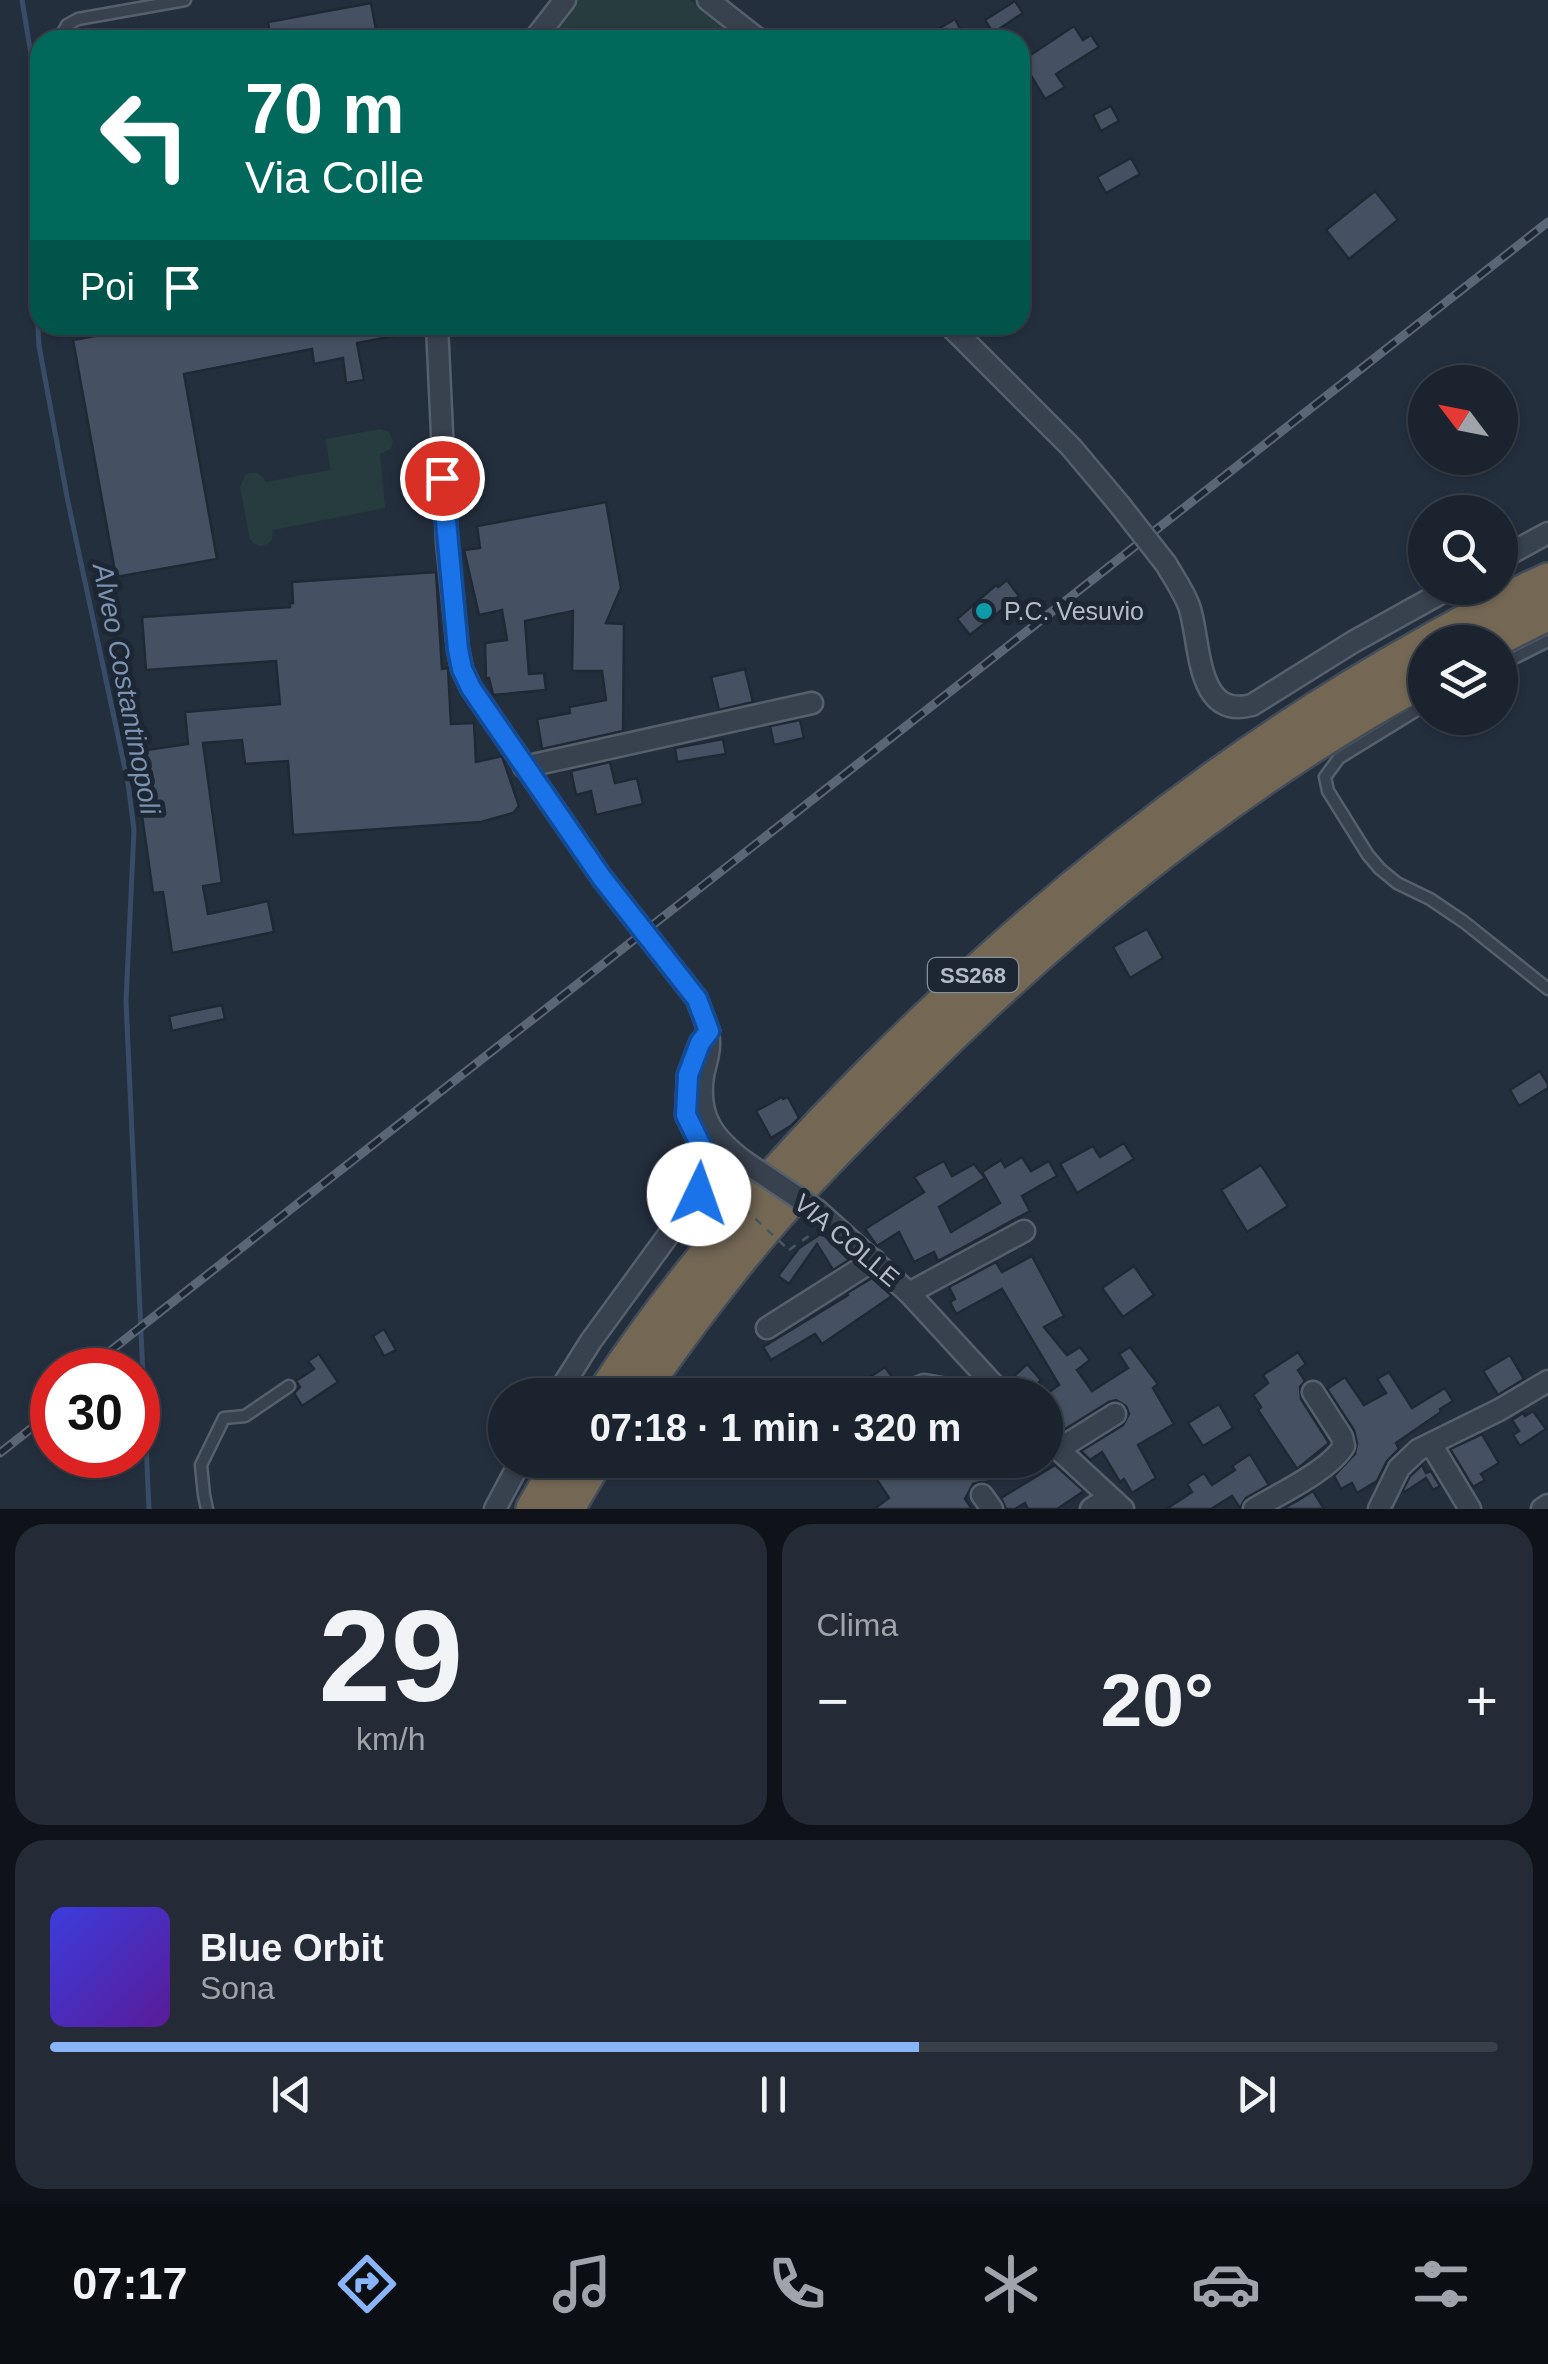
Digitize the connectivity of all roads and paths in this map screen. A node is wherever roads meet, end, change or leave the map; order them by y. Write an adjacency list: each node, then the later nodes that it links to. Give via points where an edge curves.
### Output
1 (185, 0): 4 (lane, via 78,19)
2 (565, 0): 5 (street)
3 (708, 0): 6 (street)
4 (65, 30)
5 (542, 30)
6 (747, 30)
7 (437, 335): 22 (street, VIA COLLE, via 444,494 462,669)
8 (959, 335): 12 (street, bridge, via 1071,447 1166,564 1189,606 1206,684 1228,706 1252,706)
9 (1548, 534): 10 (street)
10 (1518, 550)
11 (1548, 581): 14 (highway, SS268)
12 (1419, 605)
13 (1548, 612): 15 (highway)
14 (1463, 625)
15 (1518, 627)
16 (1548, 640): 18 (lane)
17 (1408, 655): 32 (highway, SS268, via 1197,791 996,954 788,1160 690,1276)
18 (1518, 656)
19 (1408, 689): 33 (highway, SS268, via 1214,812 1018,972 784,1207)
20 (812, 703): 22 (street)
21 (1408, 716): 23 (lane, via 1339,758 1325,778 1328,791 1380,869 1464,922)
22 (524, 767): 24 (street, VIA COLLE, bridge, via 697,999)
23 (1548, 988)
24 (709, 1031): 26 (street, VIA COLLE, bridge, via 703,1078 709,1127 724,1146); 31 (street, via 688,1075 686,1115 706,1156 699,1194)
25 (732, 1197): 26 (path, bridge, via 789,1250)
26 (824, 1216): 28 (street, VIA COLLE)
27 (1024, 1232): 29 (street)
28 (874, 1260): 29 (street, VIA COLLE); 30 (street)
29 (909, 1293): 34 (street, VIA COLLE)
30 (767, 1328)
31 (568, 1378)
32 (616, 1378)
33 (649, 1378)
34 (988, 1378)
35 (1548, 1381): 40 (street)
36 (289, 1386): 46 (lane, via 245,1416 224,1418 201,1464)
37 (1314, 1392): 51 (street, via 1344,1446 1338,1457)
38 (1116, 1414): 39 (street)
39 (1063, 1438)
40 (1431, 1444): 52 (street, via 1405,1460); 53 (street)
41 (1063, 1453): 45 (street)
42 (510, 1478): 47 (street)
43 (552, 1478): 48 (highway)
44 (584, 1478): 49 (highway)
45 (1116, 1503): 50 (street)
46 (208, 1509)
47 (494, 1509)
48 (534, 1509)
49 (566, 1509)
50 (1090, 1509)
51 (1254, 1509)
52 (1379, 1509)
53 (1470, 1509)

